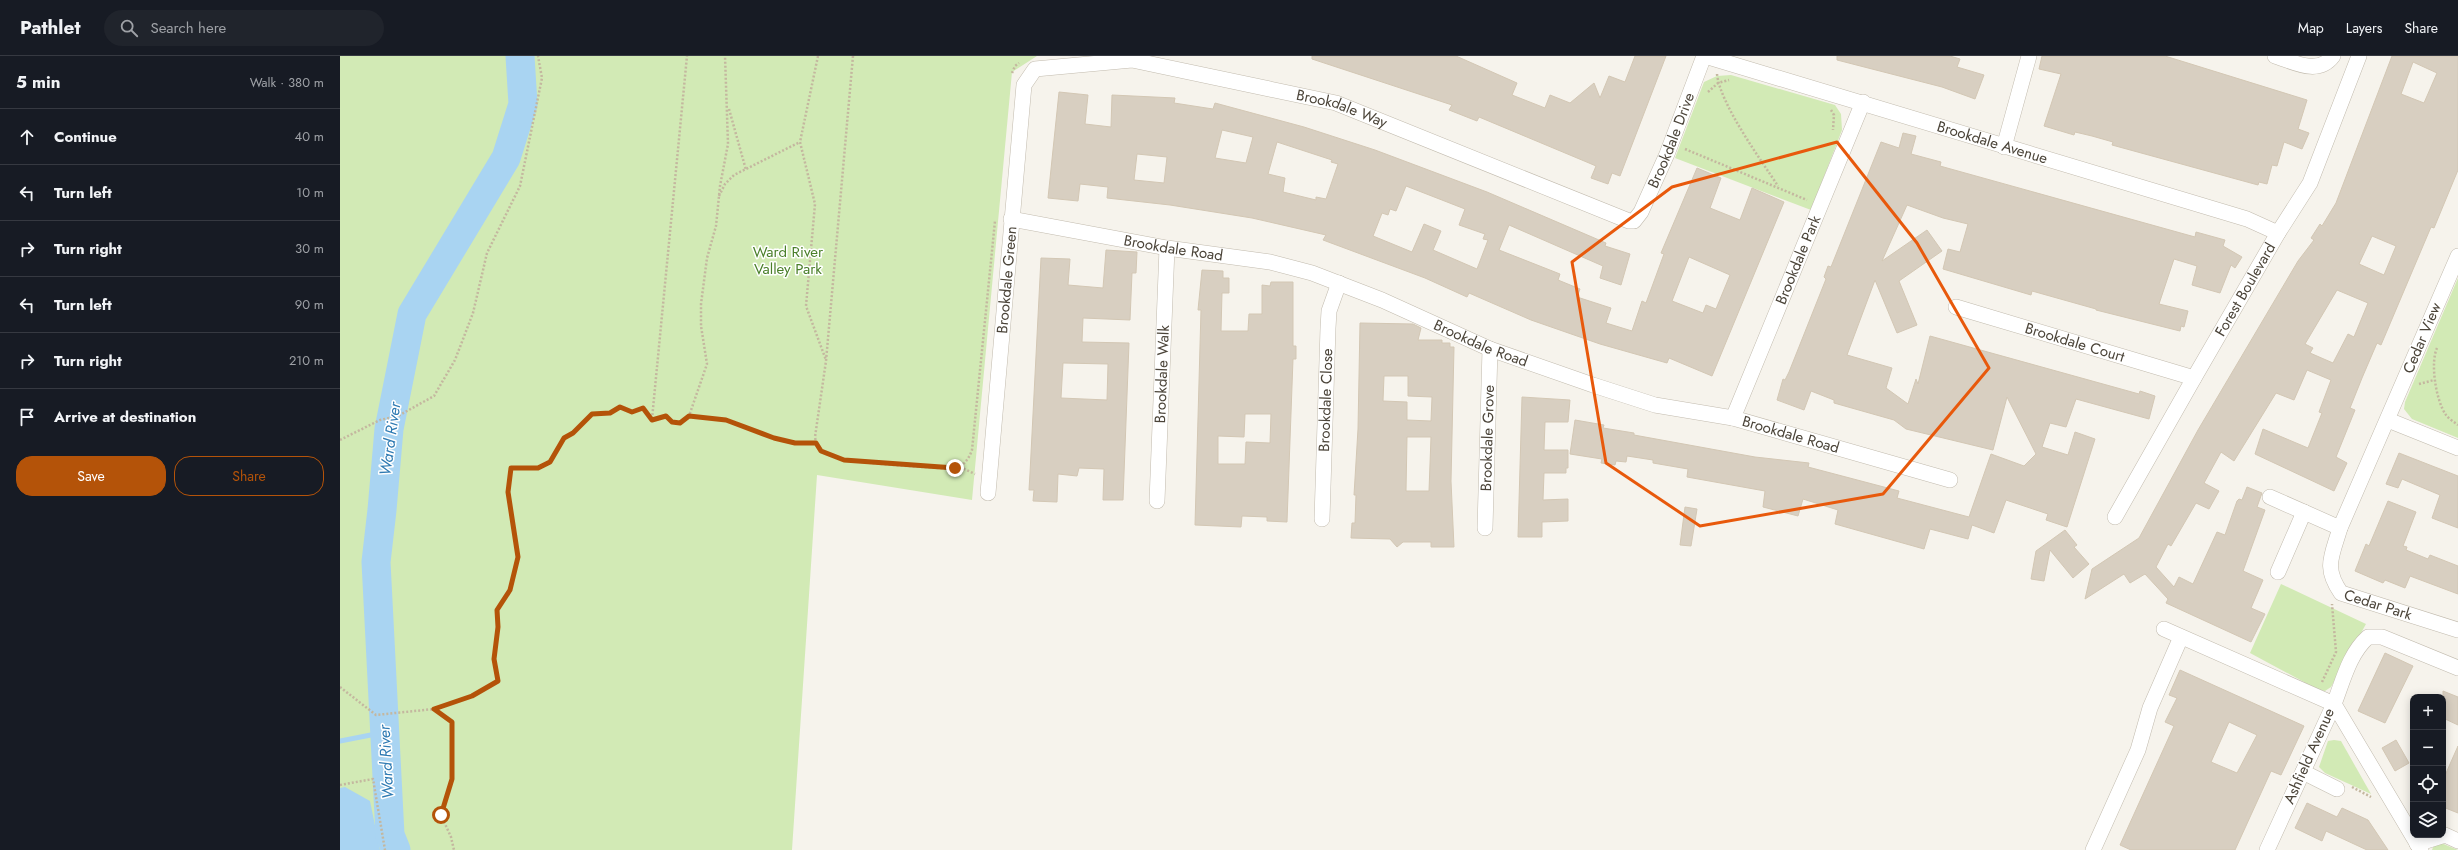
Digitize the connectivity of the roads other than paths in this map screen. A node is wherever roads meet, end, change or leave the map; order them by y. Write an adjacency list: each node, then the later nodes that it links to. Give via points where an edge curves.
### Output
1 (2029, 56): 8 (street)
2 (2275, 56): 3 (street, via 2313,68 2321,66)
3 (2333, 56)
4 (2359, 56): 11 (street, Forest Boulevard, via 2310,183)
5 (1708, 57): 7 (street, Brookdale Avenue); 10 (street, Brookdale Drive, via 1641,212)
6 (1029, 64): 9 (street, Brookdale Green, via 1024,85); 10 (street, Brookdale Way, via 1132,60 1336,103 1623,220)
7 (1863, 102): 8 (street, Brookdale Avenue); 18 (street, Brookdale Park)
8 (2004, 147): 11 (street, Brookdale Avenue, via 2247,219)
9 (1011, 219): 12 (street, Brookdale Road); 22 (street, Brookdale Green)
10 (1634, 221)
11 (2278, 233): 17 (street, Forest Boulevard)
12 (1167, 248): 14 (street, Brookdale Road, via 1270,262); 24 (street, Brookdale Walk)
13 (2458, 256): 19 (street, Cedar View)
14 (1339, 283): 16 (street, Brookdale Road); 27 (street, Brookdale Close, via 1329,311)
15 (1956, 307): 17 (street, Brookdale Court)
16 (1490, 349): 18 (street, Brookdale Road, via 1655,405); 28 (street, Brookdale Grove)
17 (2194, 378): 26 (street, Forest Boulevard)
18 (1733, 418): 21 (street, Brookdale Road)
19 (2388, 420): 20 (street); 29 (street, Cedar View)
20 (2458, 448)
21 (1950, 480)
22 (988, 493)
23 (2270, 498): 25 (street)
24 (1157, 501)
25 (2304, 512): 29 (street); 30 (street)
26 (2115, 517)
27 (1322, 519)
28 (1485, 528)
29 (2340, 528): 32 (street, Cedar Park, via 2329,568 2341,593)
30 (2278, 572)
31 (2164, 629): 33 (street, Ashfield Avenue)
32 (2458, 630)
33 (2181, 637): 35 (street, Ashfield Avenue); 40 (street, via 2150,708 2138,750)
34 (2458, 668): 35 (street, via 2382,636 2368,637 2360,644)
35 (2337, 698): 36 (street, Ashfield Avenue); 39 (street)
36 (2303, 772): 37 (street); 41 (street, Ashfield Avenue)
37 (2337, 789)
38 (2458, 840): 39 (street, via 2445,834)
39 (2419, 847)
40 (2093, 850)
41 (2267, 850)

